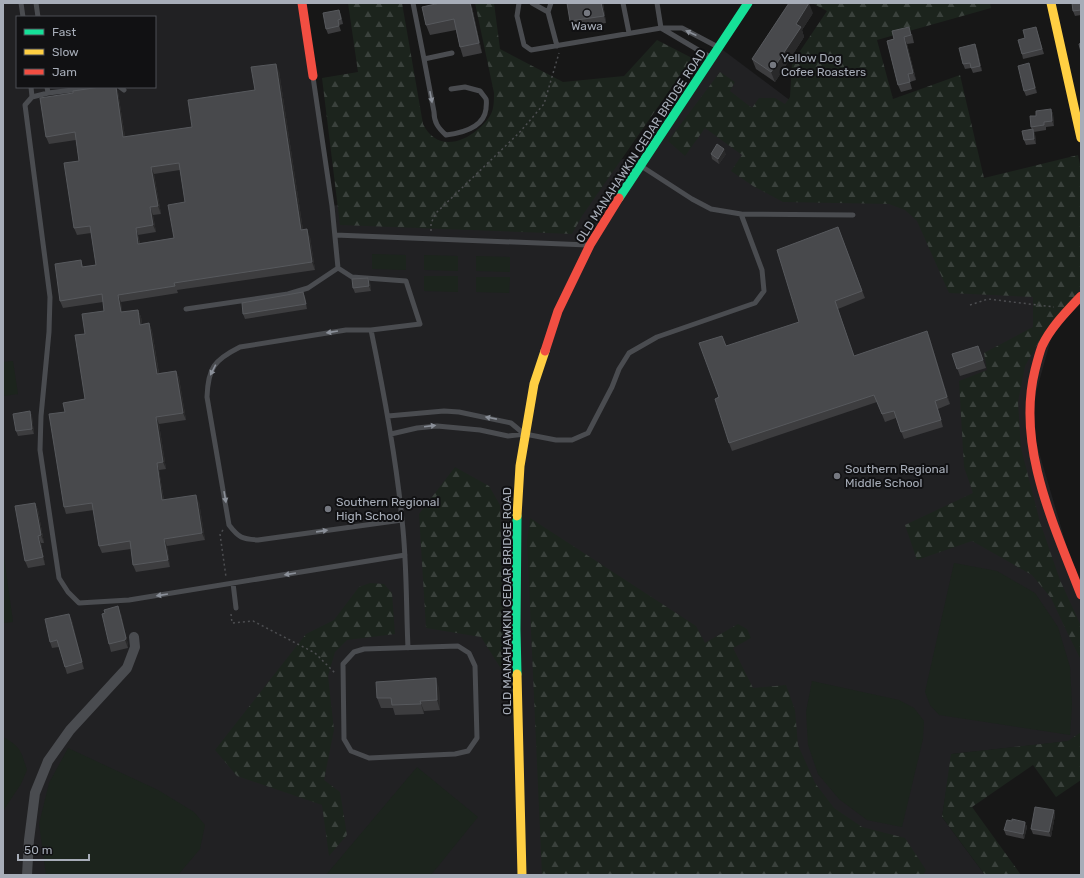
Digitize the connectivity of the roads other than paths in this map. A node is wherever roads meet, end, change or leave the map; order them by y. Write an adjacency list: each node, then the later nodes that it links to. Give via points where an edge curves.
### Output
1 (21, 3): 13 (lane)
2 (36, 3): 14 (lane)
3 (302, 3): 22 (street)
4 (413, 3): 21 (lane)
5 (519, 3): 17 (lane, via 517,16 524,45 531,50)
6 (532, 3): 12 (lane)
7 (551, 3): 12 (lane)
8 (624, 3): 16 (lane)
9 (657, 3): 15 (lane)
10 (748, 3): 18 (street, OLD MANAHAWKIN CEDAR BRIDGE ROAD)
11 (1051, 3): 28 (street)
12 (548, 12): 17 (lane)
13 (23, 16)
14 (38, 16)
15 (662, 28): 16 (lane); 18 (lane, one-way to 15, via 682,28); 20 (lane)
16 (629, 33): 17 (lane)
17 (557, 46)
18 (719, 47): 20 (street, OLD MANAHAWKIN CEDAR BRIDGE ROAD)
19 (452, 53): 21 (lane)
20 (712, 58): 32 (street, OLD MANAHAWKIN CEDAR BRIDGE ROAD)
21 (424, 59): 27 (lane, one-way to 27, via 434,119 446,135 476,125 482,120 486,105 480,91 465,87)
22 (313, 76): 35 (lane)
23 (1081, 87): 28 (street)
24 (31, 88): 30 (lane)
25 (47, 88): 29 (lane)
26 (89, 88): 29 (lane)
27 (451, 89)
28 (1070, 89): 31 (street)
29 (48, 93): 30 (lane)
30 (32, 97): 46 (lane, one-way to 30, via 140,598 79,603 59,578 40,450 50,297 25,105)
31 (1081, 138)
32 (641, 166): 33 (lane, via 711,209); 36 (street, OLD MANAHAWKIN CEDAR BRIDGE ROAD)
33 (741, 214): 34 (lane); 43 (lane, via 762,270 764,291 755,303 657,337 629,353 588,433 572,440 556,440)
34 (853, 215)
35 (335, 235): 36 (lane); 37 (lane)
36 (590, 245): 43 (street, OLD MANAHAWKIN CEDAR BRIDGE ROAD, via 558,311 534,384)
37 (338, 268): 39 (lane, via 308,288 288,294); 40 (lane, via 352,277 406,280 420,324)
38 (1081, 296): 47 (street, via 1054,328 1039,354 1031,379 1028,418 1033,453 1046,499)
39 (186, 309)
40 (371, 330): 41 (lane); 44 (lane, one-way to 44, via 346,330 240,347 216,362 208,379 207,397 229,525 242,539 258,540)
41 (388, 416): 42 (lane); 43 (lane, one-way to 41, via 511,423 444,410)
42 (391, 434): 43 (lane, one-way to 43, via 437,426 480,430 508,436); 44 (lane)
43 (525, 434): 52 (street, OLD MANAHAWKIN CEDAR BRIDGE ROAD, via 517,511 516,629)
44 (402, 520): 45 (lane)
45 (405, 555): 46 (lane, one-way to 46); 50 (lane)
46 (230, 584): 48 (lane)
47 (1081, 596)
48 (233, 609)
49 (134, 637): 51 (street, via 136,647 127,668 70,730 48,761 35,793)
50 (408, 648): 50 (lane, via 364,649 354,652 343,664 344,739 351,751 369,758 455,754 468,751 476,738 475,666 469,653 458,646)
51 (27, 875)
52 (522, 875)

